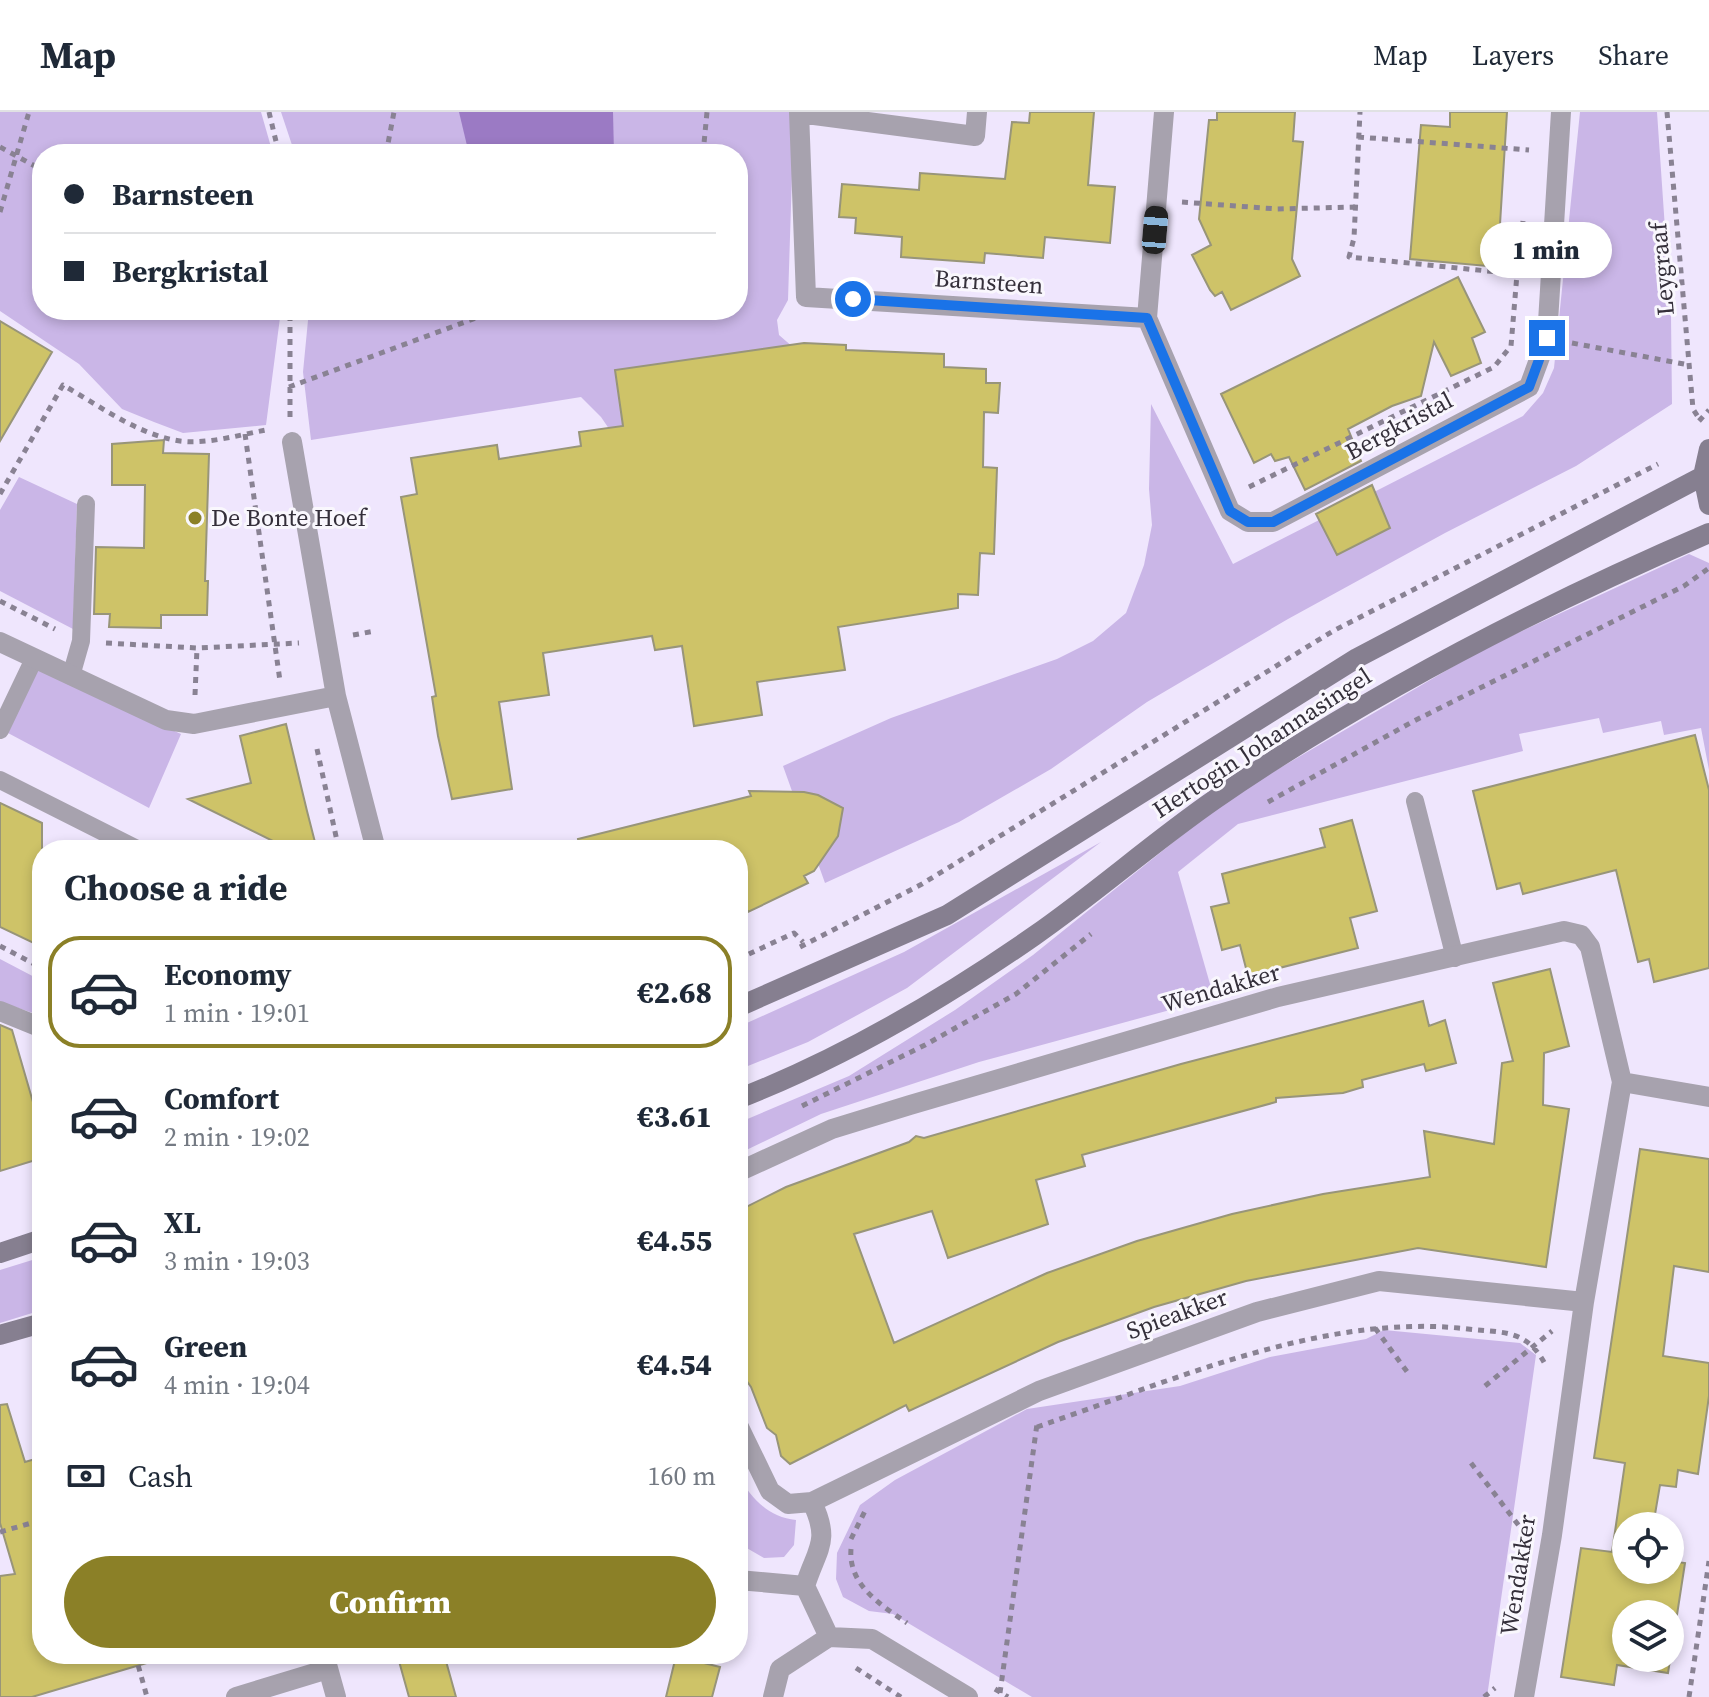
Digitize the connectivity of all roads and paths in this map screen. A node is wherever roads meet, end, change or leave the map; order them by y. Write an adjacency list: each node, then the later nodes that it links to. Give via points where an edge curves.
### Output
1 (29, 112): 17 (path)
2 (269, 112): 12 (path)
3 (394, 112): 13 (path)
4 (707, 112): 14 (path)
5 (799, 112): 6 (street, via 975,136); 22 (street, Barnsteen, via 806,297)
6 (977, 112)
7 (1164, 112): 19 (street)
8 (1360, 112): 11 (path)
9 (1561, 112): 25 (street, Bergkristal)
10 (1667, 112): 26 (path, Leygraaf)
11 (1358, 137): 16 (path); 20 (path)
12 (277, 144)
13 (388, 144)
14 (704, 144)
15 (0, 147): 17 (path)
16 (1529, 150)
17 (16, 156): 18 (path); 21 (path)
18 (32, 165)
19 (1157, 201): 20 (path, via 1277,209); 22 (street)
20 (1355, 207): 35 (path, via 1349,257 1517,274 1511,346 1494,367)
21 (0, 212)
22 (1147, 318): 35 (street)
23 (290, 320): 27 (path)
24 (464, 320): 27 (path)
25 (1547, 338): 26 (path); 35 (street, Bergkristal, via 1529,387 1273,522 1248,522 1230,511)
26 (1689, 365): 28 (path, Leygraaf, via 1693,409 1700,420)
27 (289, 387): 30 (path)
28 (1709, 410)
29 (245, 434): 30 (path); 34 (path, via 175,441 144,430 63,385); 45 (path)
30 (291, 434): 42 (street)
31 (1709, 449): 33 (main road)
32 (1672, 458): 61 (path, via 1333,631 922,884)
33 (1703, 476): 37 (main road); 67 (main road, Hertogin Johannasingel, via 1357,658 947,915)
34 (0, 494)
35 (1225, 500)
36 (86, 504): 43 (lane)
37 (1709, 505)
38 (1709, 533): 71 (main road, Hertogin Johannasingel, via 1572,594 1387,692 1214,800 1035,935 896,1025)
39 (1709, 568): 56 (path, via 1684,586 1426,714)
40 (0, 601): 43 (path)
41 (375, 631): 42 (path)
42 (326, 640): 45 (path); 49 (street)
43 (81, 641): 46 (path); 48 (lane)
44 (0, 642): 47 (street)
45 (275, 646): 46 (path); 51 (path)
46 (197, 648): 52 (path)
47 (34, 659): 48 (street); 53 (lane)
48 (71, 676): 52 (street, via 166,720)
49 (336, 696): 50 (street); 59 (street)
50 (307, 701): 51 (street); 58 (path)
51 (283, 706): 52 (street)
52 (194, 724)
53 (0, 730)
54 (0, 780): 57 (lane)
55 (1415, 801): 65 (lane)
56 (1264, 804)
57 (119, 840)
58 (337, 840)
59 (373, 840)
60 (1102, 925): 73 (path, via 1016,994)
61 (803, 942): 63 (path, via 794,933); 64 (path)
62 (0, 946): 66 (path)
63 (748, 954)
64 (793, 954)
65 (1455, 958): 70 (street, Wendakker, via 1564,931 1581,935 1590,947); 74 (street, Wendakker, via 1278,997 910,1105 832,1129)
66 (32, 963)
67 (748, 1003)
68 (0, 1011): 69 (street)
69 (32, 1024)
70 (1622, 1082): 72 (street); 77 (street, Wendakker)
71 (748, 1094)
72 (1709, 1097)
73 (790, 1111)
74 (748, 1167)
75 (32, 1242): 76 (main road)
76 (0, 1253)
77 (1584, 1302): 85 (street, Spieakker, via 1379,1281 1257,1312); 115 (street, Wendakker)
78 (32, 1326): 80 (main road)
79 (1374, 1327): 81 (path, via 1423,1324 1518,1334); 82 (path); 86 (path, via 1242,1357)
80 (0, 1335)
81 (1534, 1346): 83 (path, via 1545,1364); 84 (path)
82 (1408, 1373)
83 (1545, 1378)
84 (1485, 1386)
85 (1039, 1391): 86 (path); 90 (street, Spieakker)
86 (1037, 1427): 87 (path); 107 (path)
87 (1022, 1434)
88 (748, 1446): 90 (street, via 770,1491 788,1504)
89 (1471, 1463): 95 (path)
90 (812, 1502): 99 (street, via 824,1526)
91 (879, 1503): 100 (path, via 865,1510 851,1537 855,1576)
92 (1526, 1516): 95 (path)
93 (32, 1523): 94 (path)
94 (0, 1532)
95 (1524, 1532): 96 (path)
96 (1521, 1547)
97 (1709, 1561): 116 (path)
98 (748, 1581): 99 (street)
99 (805, 1586): 101 (street)
100 (870, 1596)
101 (829, 1637): 111 (street, via 780,1669); 112 (street, via 872,1639)
102 (138, 1664): 108 (path)
103 (321, 1664): 109 (street)
104 (327, 1664): 110 (street)
105 (1498, 1673): 106 (path)
106 (1495, 1688): 113 (path); 114 (path)
107 (1000, 1693)
108 (147, 1697)
109 (236, 1697)
110 (336, 1697)
111 (773, 1697)
112 (968, 1697)
113 (1484, 1697)
114 (1494, 1697)
115 (1524, 1697)
116 (1689, 1697)

